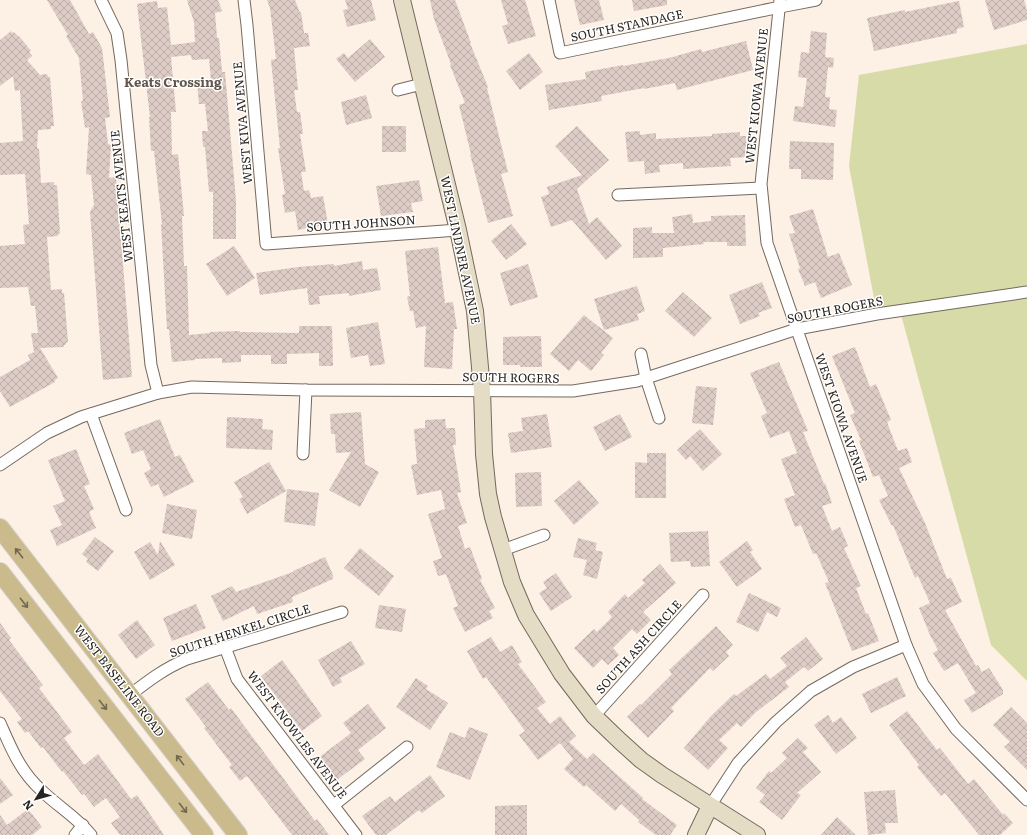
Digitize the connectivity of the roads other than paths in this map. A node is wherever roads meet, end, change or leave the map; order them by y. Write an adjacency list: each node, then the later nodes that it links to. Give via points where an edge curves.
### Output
1 (101, 0): 19 (street, WEST KEATS AVENUE, via 117,33 122,60 151,365)
2 (244, 0): 12 (street, WEST KIVA AVENUE)
3 (402, 0): 7 (street, WEST LINDNER AVENUE)
4 (549, 0): 6 (street, SOUTH STANDAGE, via 560,53)
5 (816, 0): 6 (street, SOUTH STANDAGE)
6 (780, 3): 9 (street, WEST KIOWA AVENUE)
7 (422, 84): 8 (street); 11 (street, WEST LINDNER AVENUE)
8 (398, 90)
9 (761, 188): 10 (street); 14 (street, WEST KIOWA AVENUE, via 767,243)
10 (618, 195)
11 (458, 230): 12 (street, SOUTH JOHNSON); 18 (street, WEST LINDNER AVENUE, via 475,311)
12 (266, 244)
13 (1027, 292): 14 (street, SOUTH ROGERS, via 877,314)
14 (797, 329): 16 (street, SOUTH ROGERS); 31 (street, WEST KIOWA AVENUE)
15 (641, 354): 16 (street)
16 (646, 378): 18 (street, SOUTH ROGERS, via 573,391); 21 (street)
17 (306, 390): 18 (street, SOUTH ROGERS); 19 (street, SOUTH ROGERS, via 192,387); 22 (street)
18 (482, 390): 27 (street, WEST LINDNER AVENUE, via 488,494)
19 (158, 393): 20 (street, SOUTH ROGERS)
20 (91, 414): 23 (street, SOUTH ROGERS, via 48,433); 24 (street)
21 (659, 418)
22 (303, 454)
23 (0, 465)
24 (126, 510)
25 (0, 528): 33 (main road, WEST BASELINE ROAD, one-way to 25)
26 (544, 535): 27 (street)
27 (503, 550): 34 (street, WEST LINDNER AVENUE, via 512,582 526,615 562,674)
28 (0, 572): 43 (main road, one-way to 43)
29 (703, 595): 34 (street, SOUTH ASH CIRCLE)
30 (342, 612): 32 (street, SOUTH HENKEL CIRCLE)
31 (906, 645): 37 (street, WEST KIOWA AVENUE, via 923,684 956,729); 39 (street, via 853,667 811,691 776,722 738,763)
32 (225, 647): 33 (street, SOUTH HENKEL CIRCLE, via 172,666); 38 (street, WEST KNOWLES AVENUE, via 237,679)
33 (130, 696): 44 (main road, WEST BASELINE ROAD, one-way to 33)
34 (594, 716): 39 (street, WEST LINDNER AVENUE, via 641,760)
35 (0, 723): 40 (street, via 18,763 40,790)
36 (407, 747): 38 (street)
37 (1027, 800)
38 (334, 805): 45 (street, WEST KNOWLES AVENUE)
39 (710, 806): 46 (street); 47 (street, WEST LINDNER AVENUE)
40 (83, 825): 41 (street); 42 (street)
41 (75, 835)
42 (91, 835)
43 (204, 835)
44 (238, 835)
45 (356, 835)
46 (696, 835)
47 (757, 835)

